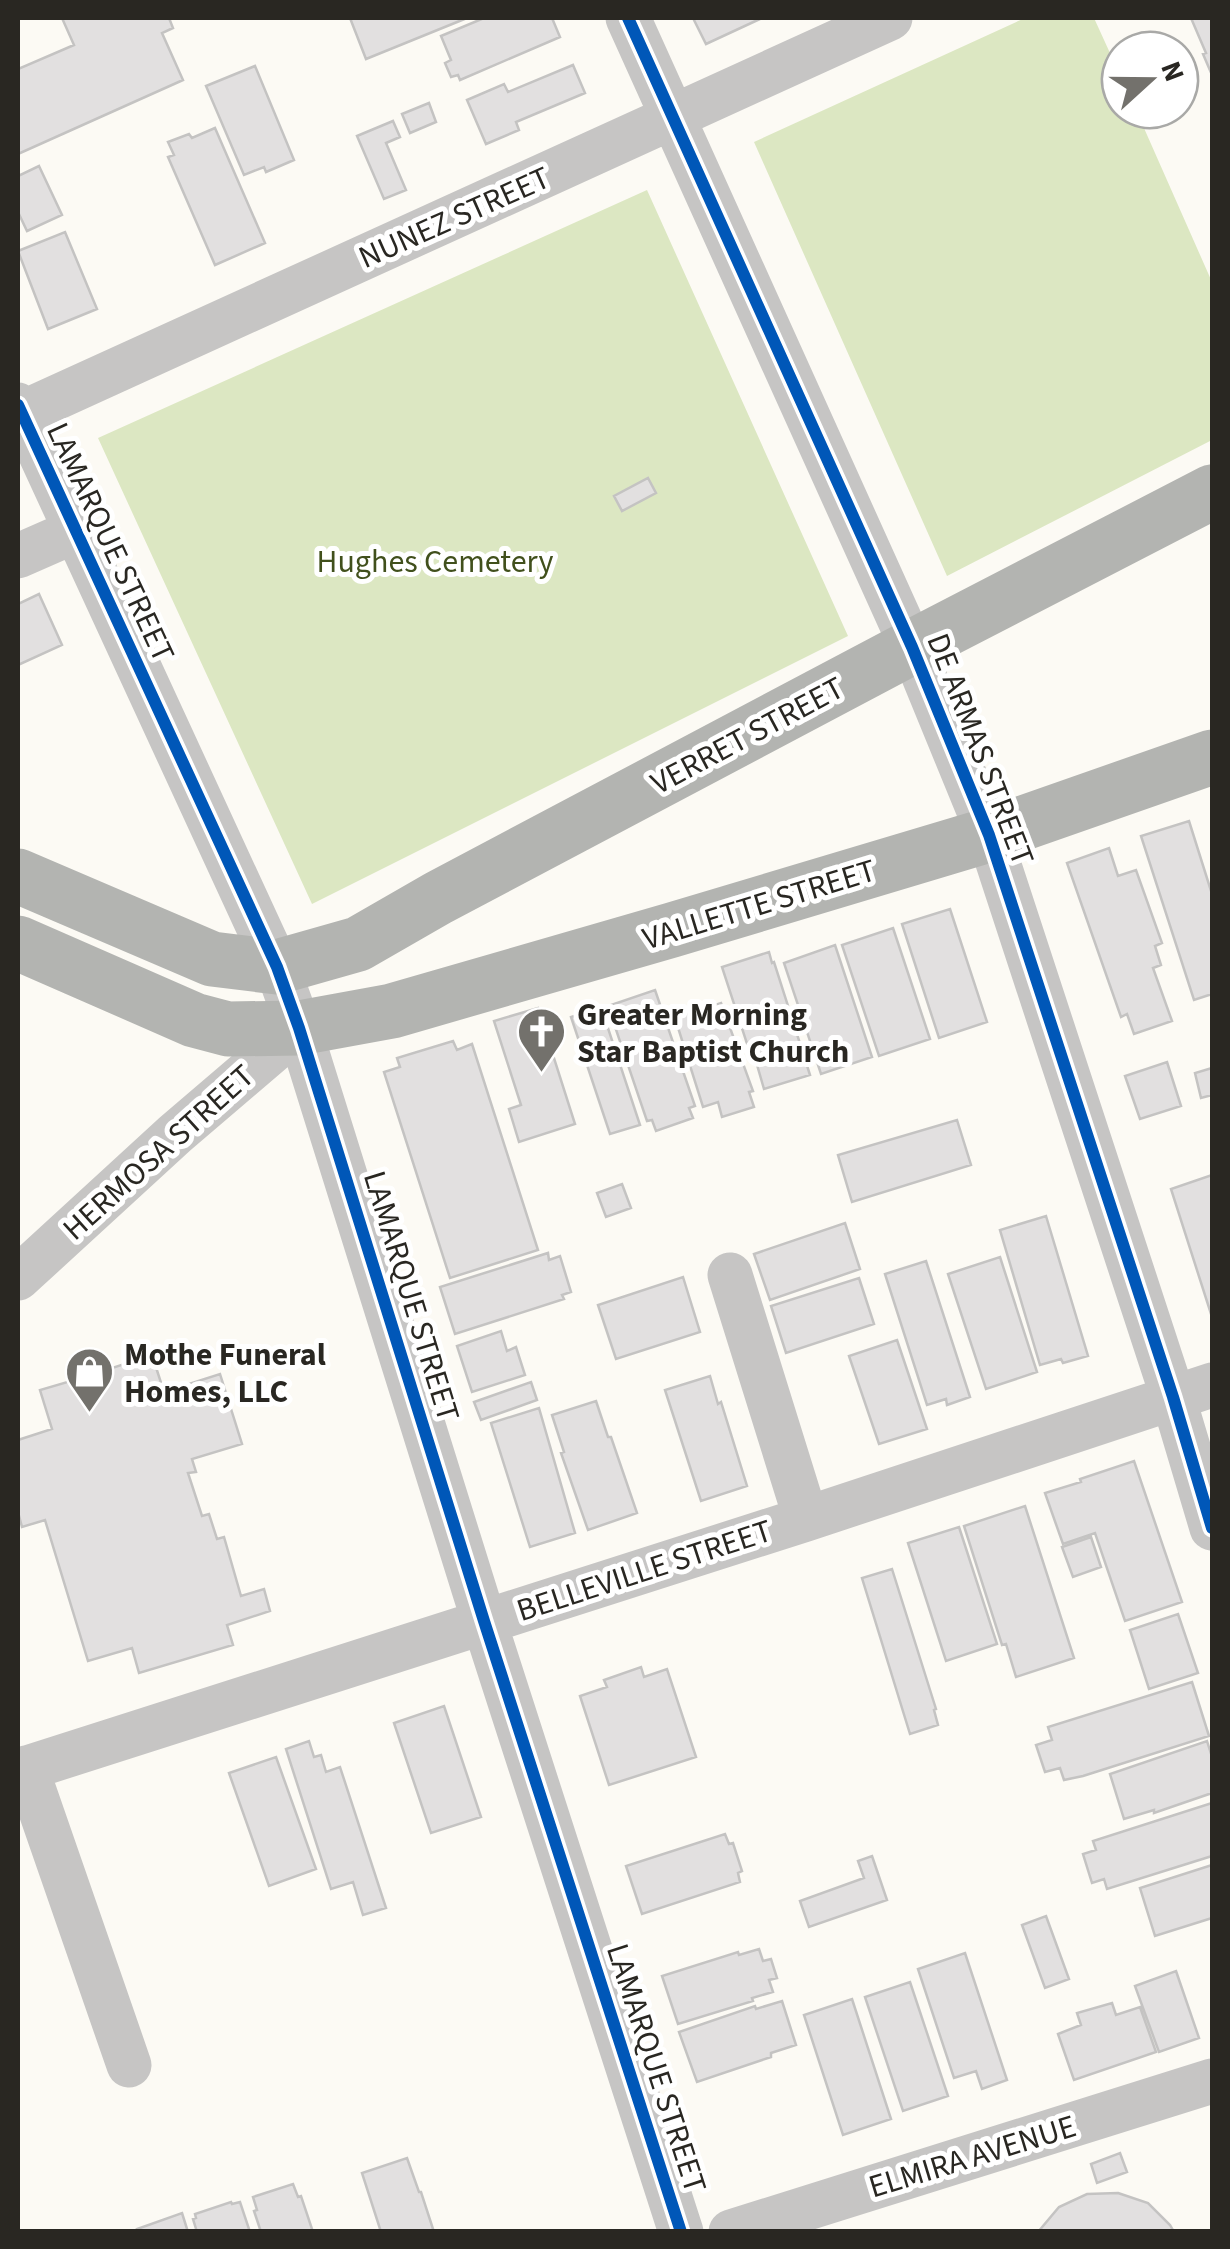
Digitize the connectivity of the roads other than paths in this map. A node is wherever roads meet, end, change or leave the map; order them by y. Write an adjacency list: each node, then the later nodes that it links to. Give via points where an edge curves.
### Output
1 (628, 18): 3 (street, DE ARMAS STREET)
2 (890, 18): 3 (street, NUNEZ STREET)
3 (672, 118): 4 (street, NUNEZ STREET); 8 (street, DE ARMAS STREET)
4 (19, 411): 6 (street, LAMARQUE STREET)
5 (1212, 492): 8 (main road, VERRET STREET)
6 (75, 531): 7 (street); 13 (street, LAMARQUE STREET)
7 (18, 556)
8 (912, 647): 10 (street, DE ARMAS STREET); 13 (main road, VERRET STREET, via 358,944)
9 (1212, 756): 10 (main road, VALLETTE STREET)
10 (988, 835): 14 (main road, VALLETTE STREET, via 392,1011); 17 (street, DE ARMAS STREET)
11 (18, 876): 13 (main road, via 212,959)
12 (18, 943): 14 (main road, VALLETTE STREET, via 194,1020 228,1029)
13 (278, 967): 14 (street, LAMARQUE STREET)
14 (299, 1028): 16 (street, HERMOSA STREET); 20 (street, LAMARQUE STREET)
15 (730, 1274): 18 (street)
16 (18, 1278)
17 (1193, 1391): 18 (street, BELLEVILLE STREET); 19 (street, DE ARMAS STREET)
18 (806, 1518): 20 (street, BELLEVILLE STREET)
19 (1212, 1528)
20 (484, 1621): 21 (street, BELLEVILLE STREET); 24 (street, LAMARQUE STREET)
21 (22, 1770): 22 (street)
22 (130, 2066)
23 (1212, 2081): 25 (street, ELMIRA AVENUE)
24 (681, 2232)
25 (730, 2232)

